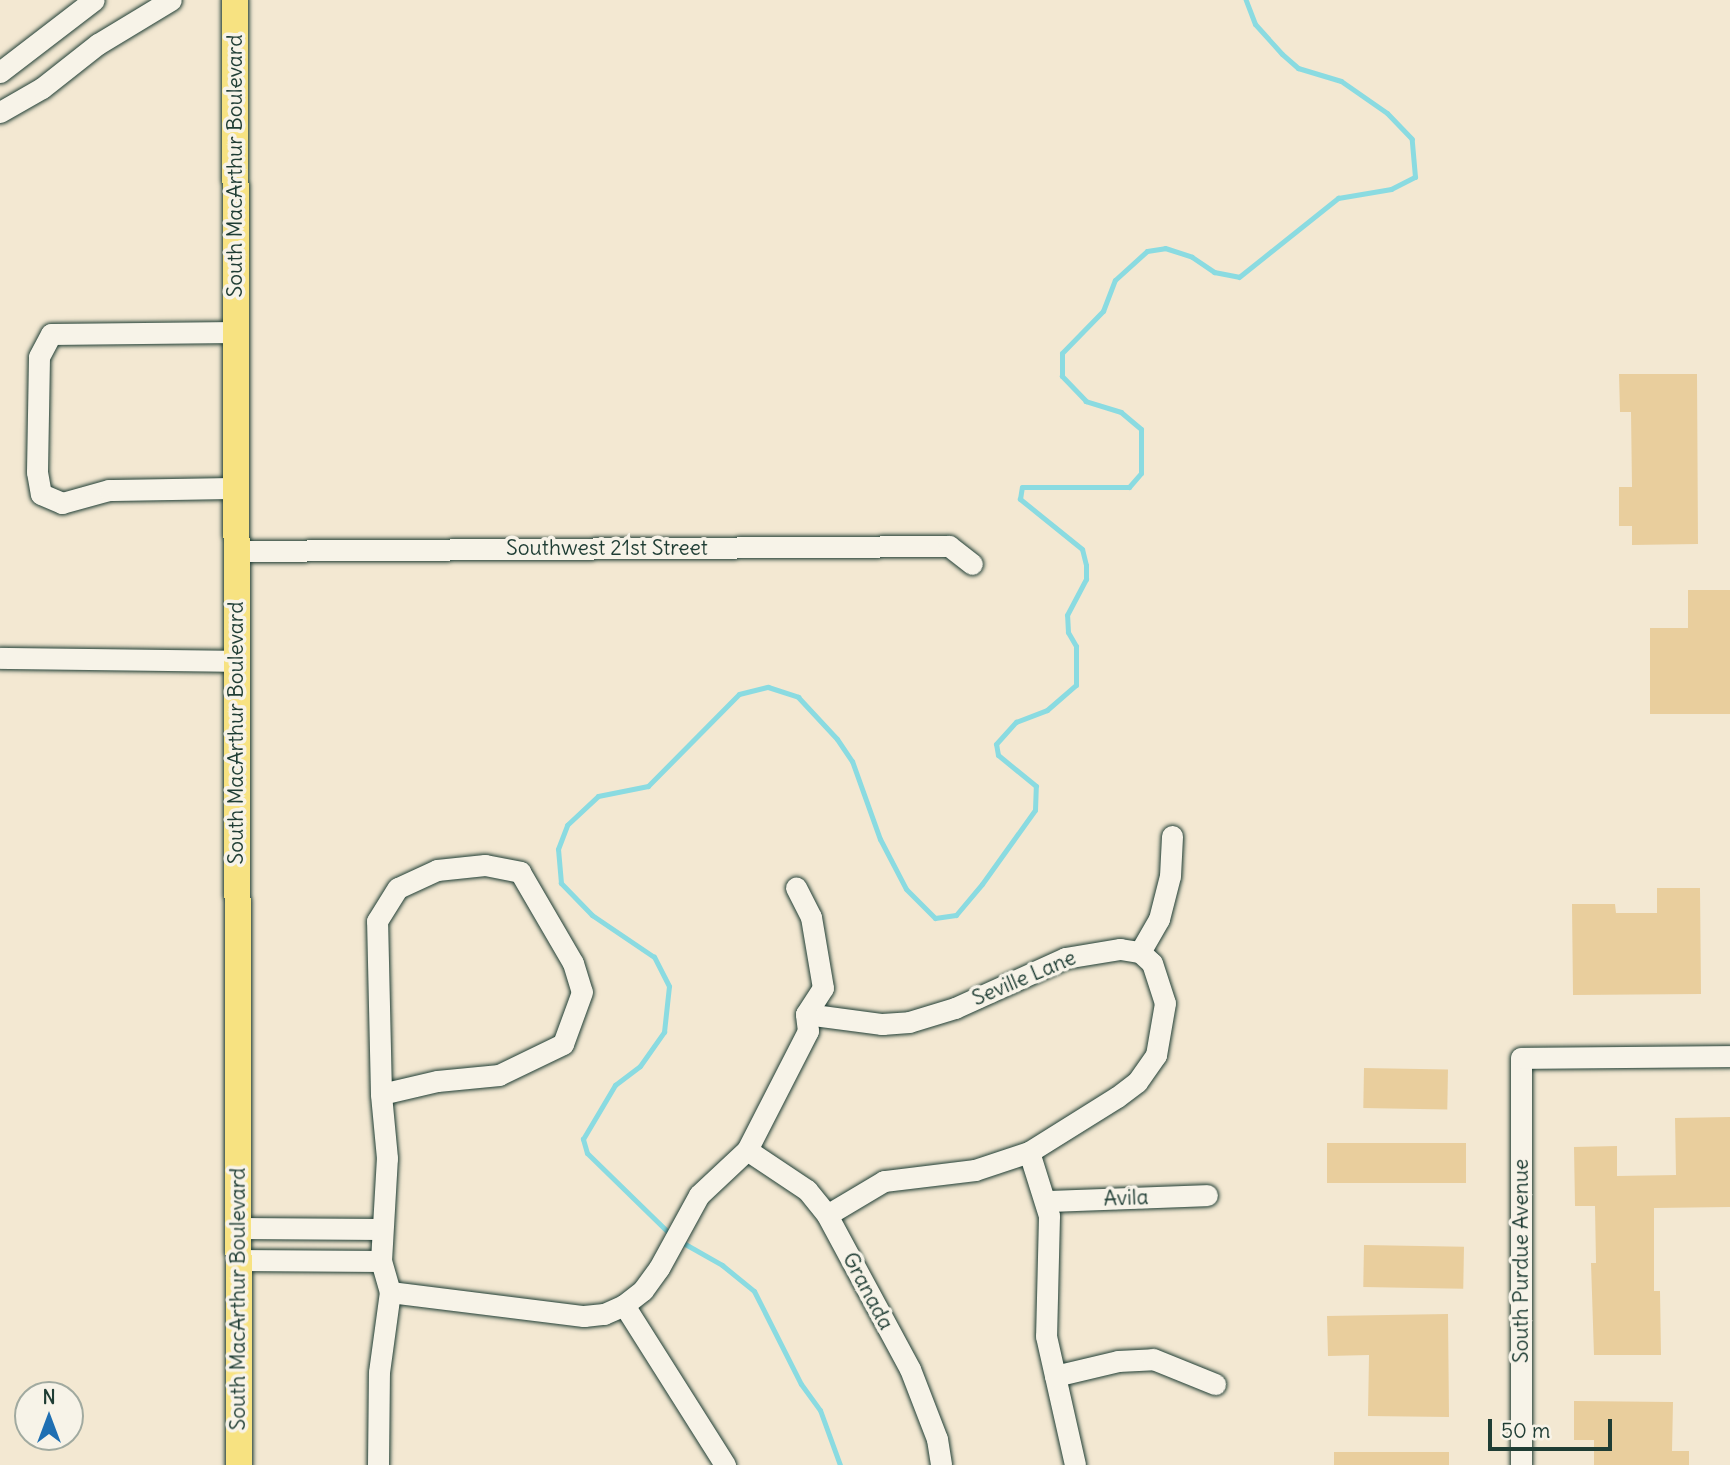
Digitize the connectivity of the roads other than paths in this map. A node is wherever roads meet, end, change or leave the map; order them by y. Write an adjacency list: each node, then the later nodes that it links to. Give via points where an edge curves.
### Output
1 (94, 0): 4 (street)
2 (172, 0): 5 (street)
3 (235, 0): 8 (main road, South MacArthur Boulevard)
4 (77, 14): 5 (street); 6 (street)
5 (98, 44): 7 (street, via 42,88)
6 (0, 72)
7 (0, 112)
8 (235, 332): 9 (main road, South MacArthur Boulevard); 9 (street, via 51,334 39,357 37,472 41,494 62,503 109,490)
9 (236, 488): 10 (main road, South MacArthur Boulevard)
10 (236, 551): 11 (street, Southwest 21st Street, via 949,546); 13 (main road, South MacArthur Boulevard)
11 (972, 564)
12 (0, 658): 13 (street)
13 (236, 661): 25 (main road, South MacArthur Boulevard)
14 (1172, 836): 16 (street, via 1170,876 1158,919)
15 (796, 888): 17 (street, via 811,917 823,988)
16 (1140, 952): 17 (street, Seville Lane, via 1094,950 1065,958 955,1008 909,1022 882,1024); 21 (street, via 1152,963 1165,1003 1162,1036 1149,1067 1117,1097)
17 (806, 1014): 20 (street, via 807,1031)
18 (1730, 1056): 38 (street, South Purdue Avenue, via 1521,1058)
19 (382, 1094): 19 (street, via 377,921 398,888 437,870 485,865 520,872 573,963 582,992 563,1044 499,1075 437,1081); 26 (street, via 387,1158)
20 (747, 1150): 24 (street, Granada, via 807,1190); 30 (street, via 699,1195 643,1290)
21 (1028, 1152): 23 (street); 24 (street, via 975,1170 884,1181)
22 (1207, 1195): 23 (street, Avila)
23 (1046, 1201): 31 (street, via 1044,1314)
24 (827, 1215): 36 (street, Granada, via 910,1369 937,1438)
25 (238, 1228): 26 (street); 27 (main road, South MacArthur Boulevard)
26 (381, 1229): 28 (street)
27 (238, 1260): 28 (street); 33 (main road, South MacArthur Boulevard)
28 (381, 1261): 29 (street)
29 (390, 1292): 30 (street, via 584,1316); 34 (street, via 379,1373)
30 (624, 1305): 35 (street)
31 (1055, 1376): 32 (street, via 1118,1361 1153,1359); 37 (street)
32 (1215, 1384)
33 (239, 1465)
34 (378, 1465)
35 (725, 1465)
36 (941, 1465)
37 (1076, 1465)
38 (1521, 1465)

